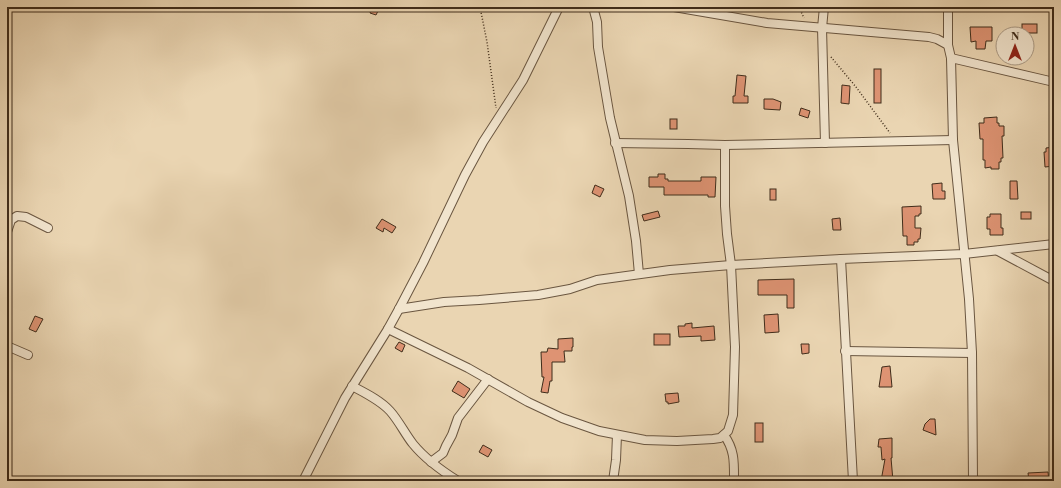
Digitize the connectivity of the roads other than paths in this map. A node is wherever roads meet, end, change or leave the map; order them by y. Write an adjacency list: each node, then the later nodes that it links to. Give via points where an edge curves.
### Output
1 (559, 7): 23 (street, via 523,80 464,174)
2 (593, 7): 11 (street)
3 (674, 7): 6 (street, via 767,23)
4 (824, 7): 6 (street)
5 (948, 7): 7 (street)
6 (822, 28): 7 (street, via 929,37); 12 (street)
7 (948, 45): 8 (street)
8 (951, 58): 9 (street); 10 (street)
9 (1054, 82)
10 (953, 140): 12 (street); 18 (street)
11 (615, 143): 13 (street); 21 (street, via 627,183)
12 (825, 143): 13 (street)
13 (725, 145): 20 (street, via 725,213)
14 (48, 228): 15 (street, via 26,217 17,216 11,220)
15 (7, 232)
16 (1054, 244): 17 (street)
17 (998, 251): 18 (street); 22 (street)
18 (964, 254): 19 (street); 27 (street)
19 (840, 259): 20 (street); 26 (street)
20 (731, 265): 21 (street); 32 (street, via 733,400 731,426)
21 (639, 274): 23 (street, via 597,280 570,289 538,295 444,302)
22 (1054, 281)
23 (399, 309): 24 (street)
24 (388, 329): 29 (street); 30 (street)
25 (7, 346): 28 (street)
26 (845, 351): 27 (street); 38 (street)
27 (972, 353): 39 (street)
28 (28, 355)
29 (488, 379): 31 (street, via 562,418); 33 (street, via 458,418 443,453)
30 (352, 386): 33 (street, via 386,407 414,445); 34 (street)
31 (617, 435): 32 (street, via 645,440 677,441 713,439); 36 (street)
32 (724, 435): 37 (street, via 733,452)
33 (431, 462): 35 (street)
34 (303, 481)
35 (458, 481)
36 (613, 481)
37 (734, 481)
38 (853, 481)
39 (973, 481)

